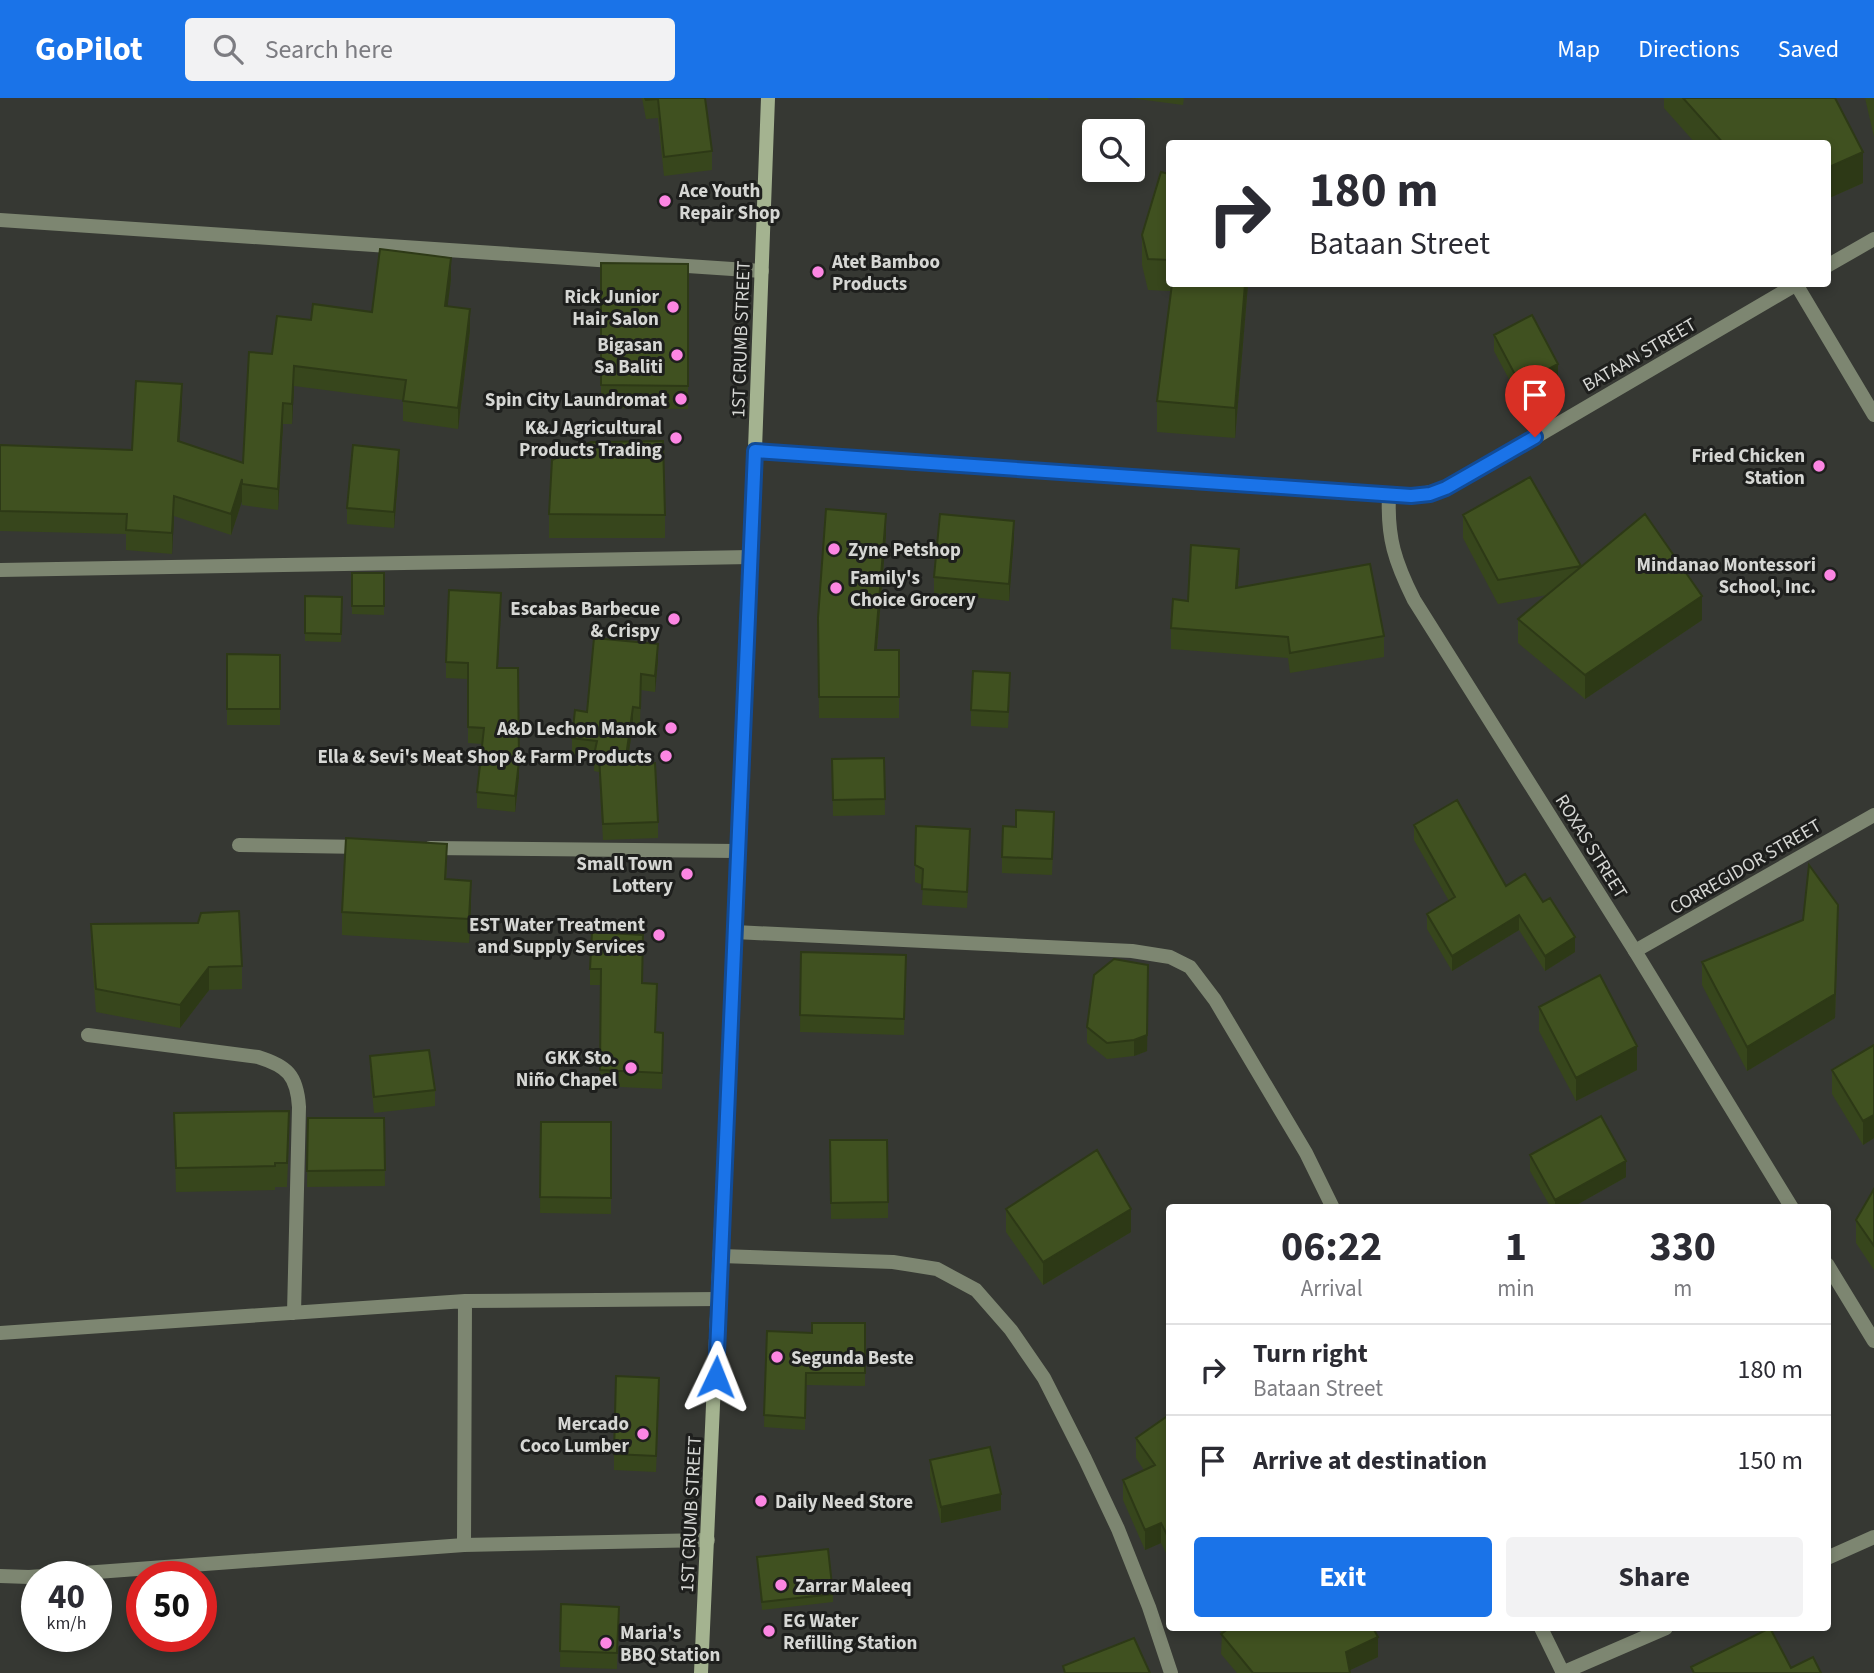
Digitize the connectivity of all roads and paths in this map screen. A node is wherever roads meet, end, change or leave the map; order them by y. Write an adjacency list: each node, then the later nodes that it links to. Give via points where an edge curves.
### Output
1 (768, 98): 5 (main road, 1ST CRUMB STREET)
2 (0, 220): 5 (street)
3 (1874, 239): 4 (street)
4 (1831, 264)
5 (762, 271): 9 (main road, 1ST CRUMB STREET)
6 (1792, 287): 10 (street, BATAAN STREET, via 1464,479 1430,494)
7 (1799, 287): 8 (street)
8 (1874, 415)
9 (755, 451): 10 (street, BATAAN STREET); 11 (main road, 1ST CRUMB STREET)
10 (1389, 495): 19 (street, ROXAS STREET, via 1391,548 1414,600)
11 (751, 557): 12 (street); 17 (main road, 1ST CRUMB STREET)
12 (0, 570)
13 (1874, 815): 19 (street, CORREGIDOR STREET)
14 (239, 845): 15 (street)
15 (377, 847)
16 (419, 847): 17 (street)
17 (737, 851): 18 (main road, 1ST CRUMB STREET)
18 (735, 932): 21 (street, via 1132,951 1170,957 1190,967 1215,1000); 23 (main road, 1ST CRUMB STREET)
19 (1635, 951): 22 (street, ROXAS STREET)
20 (88, 1034): 27 (street, via 258,1057 287,1069 299,1107)
21 (1331, 1204)
22 (1790, 1204)
23 (721, 1256): 25 (main road, 1ST CRUMB STREET); 38 (street, via 893,1262 937,1269 976,1290 1044,1378 1085,1458 1118,1529)
24 (1831, 1271): 29 (street)
25 (719, 1299): 26 (street); 31 (main road, 1ST CRUMB STREET)
26 (465, 1301): 27 (street); 32 (street)
27 (295, 1312): 28 (street)
28 (0, 1333)
29 (1874, 1341)
30 (1874, 1537): 33 (street)
31 (708, 1540): 32 (street); 37 (main road, 1ST CRUMB STREET)
32 (464, 1545): 34 (street)
33 (1831, 1556)
34 (0, 1576)
35 (1542, 1631): 39 (street)
36 (1660, 1631): 39 (street)
37 (701, 1673)
38 (1171, 1673)
39 (1562, 1673)

